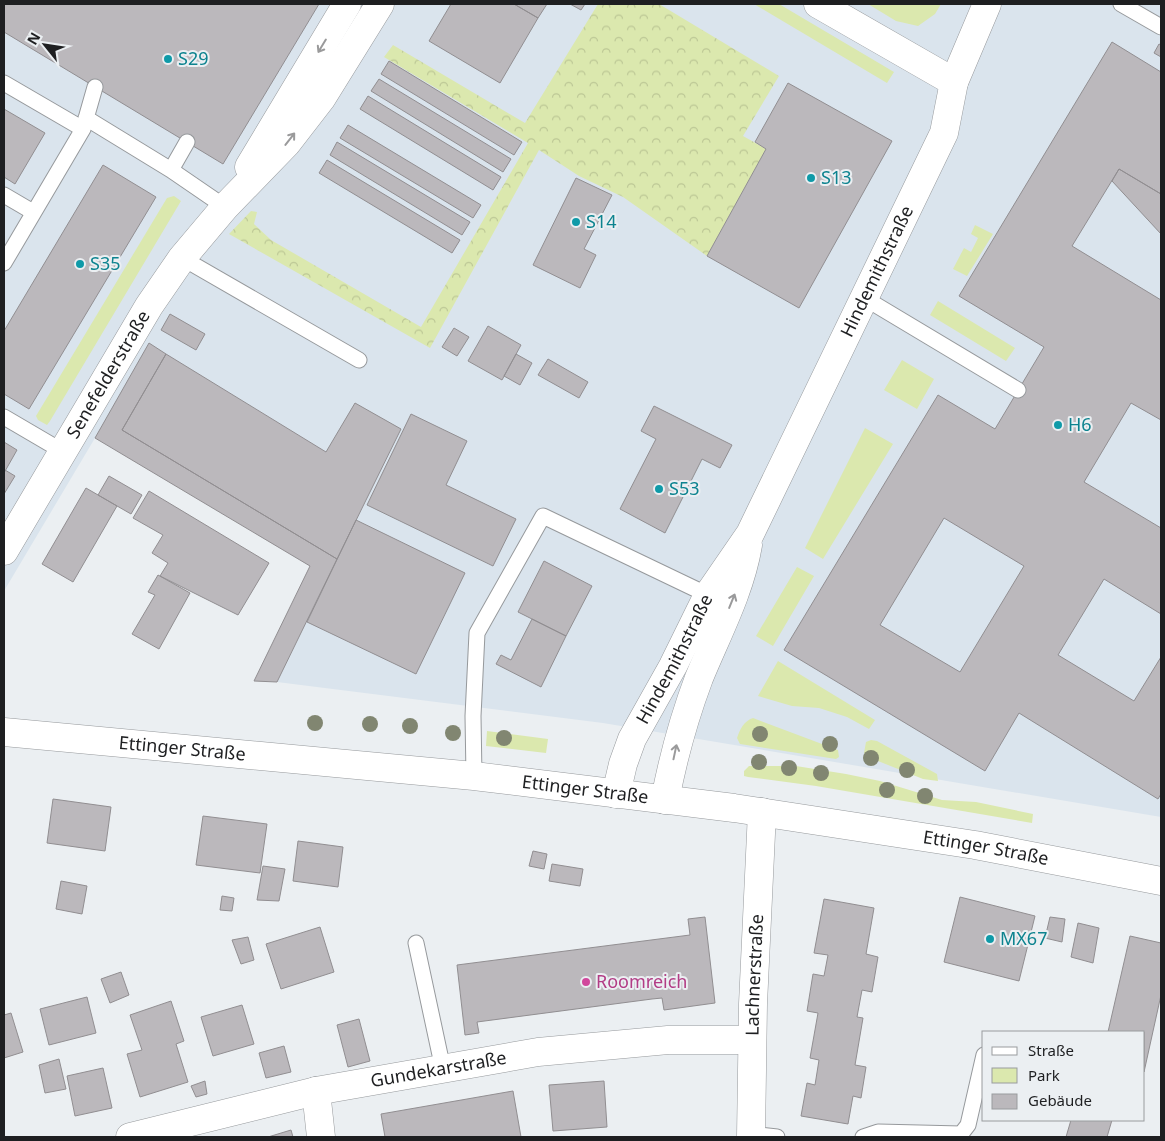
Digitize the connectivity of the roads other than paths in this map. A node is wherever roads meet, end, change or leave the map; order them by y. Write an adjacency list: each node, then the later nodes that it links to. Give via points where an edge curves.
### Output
1 (347, 4): 14 (street, Senefelderstraße, one-way to 14)
2 (380, 4): 14 (street, Senefelderstraße, one-way to 2, via 287,143 321,99)
3 (818, 4): 7 (street)
4 (988, 4): 7 (street, Hindemithstraße)
5 (1121, 4): 6 (lane)
6 (1161, 27)
7 (954, 82): 18 (street, Hindemithstraße, via 944,133)
8 (4, 83): 10 (lane)
9 (95, 87): 10 (lane)
10 (84, 124): 12 (lane); 15 (lane)
11 (187, 142): 12 (lane)
12 (171, 170): 14 (lane)
13 (4, 195): 15 (lane)
14 (226, 207): 16 (street, Senefelderstraße)
15 (34, 212): 17 (lane)
16 (182, 258): 19 (lane); 22 (street, Senefelderstraße, via 148,306)
17 (4, 263)
18 (866, 299): 20 (lane); 23 (street, Hindemithstraße)
19 (359, 360)
20 (1018, 390)
21 (4, 418): 22 (lane)
22 (62, 451): 24 (street, Senefelderstraße)
23 (750, 534): 25 (street, Hindemithstraße); 29 (street, Hindemithstraße, one-way to 23, via 676,744 743,574)
24 (4, 551)
25 (708, 595): 27 (lane, via 543,516 477,633); 28 (street, Hindemithstraße, via 632,739 622,764)
26 (4, 732): 27 (street, Ettinger Straße)
27 (474, 776): 28 (street, Ettinger Straße)
28 (616, 794): 29 (street, Ettinger Straße)
29 (665, 800): 30 (street, Ettinger Straße)
30 (762, 812): 31 (street, Ettinger Straße, via 976,845); 33 (street, Lachnerstraße)
31 (1161, 881)
32 (416, 944): 35 (lane)
33 (752, 1040): 35 (street, Gundekarstraße, via 607,1044); 37 (street, Lachnerstraße)
34 (982, 1064): 40 (lane, via 968,1126 961,1134 878,1132)
35 (443, 1069): 36 (street, Gundekarstraße)
36 (316, 1091): 38 (street, Gundekarstraße); 39 (street)
37 (760, 1136)
38 (130, 1137)
39 (322, 1137)
40 (863, 1137)

